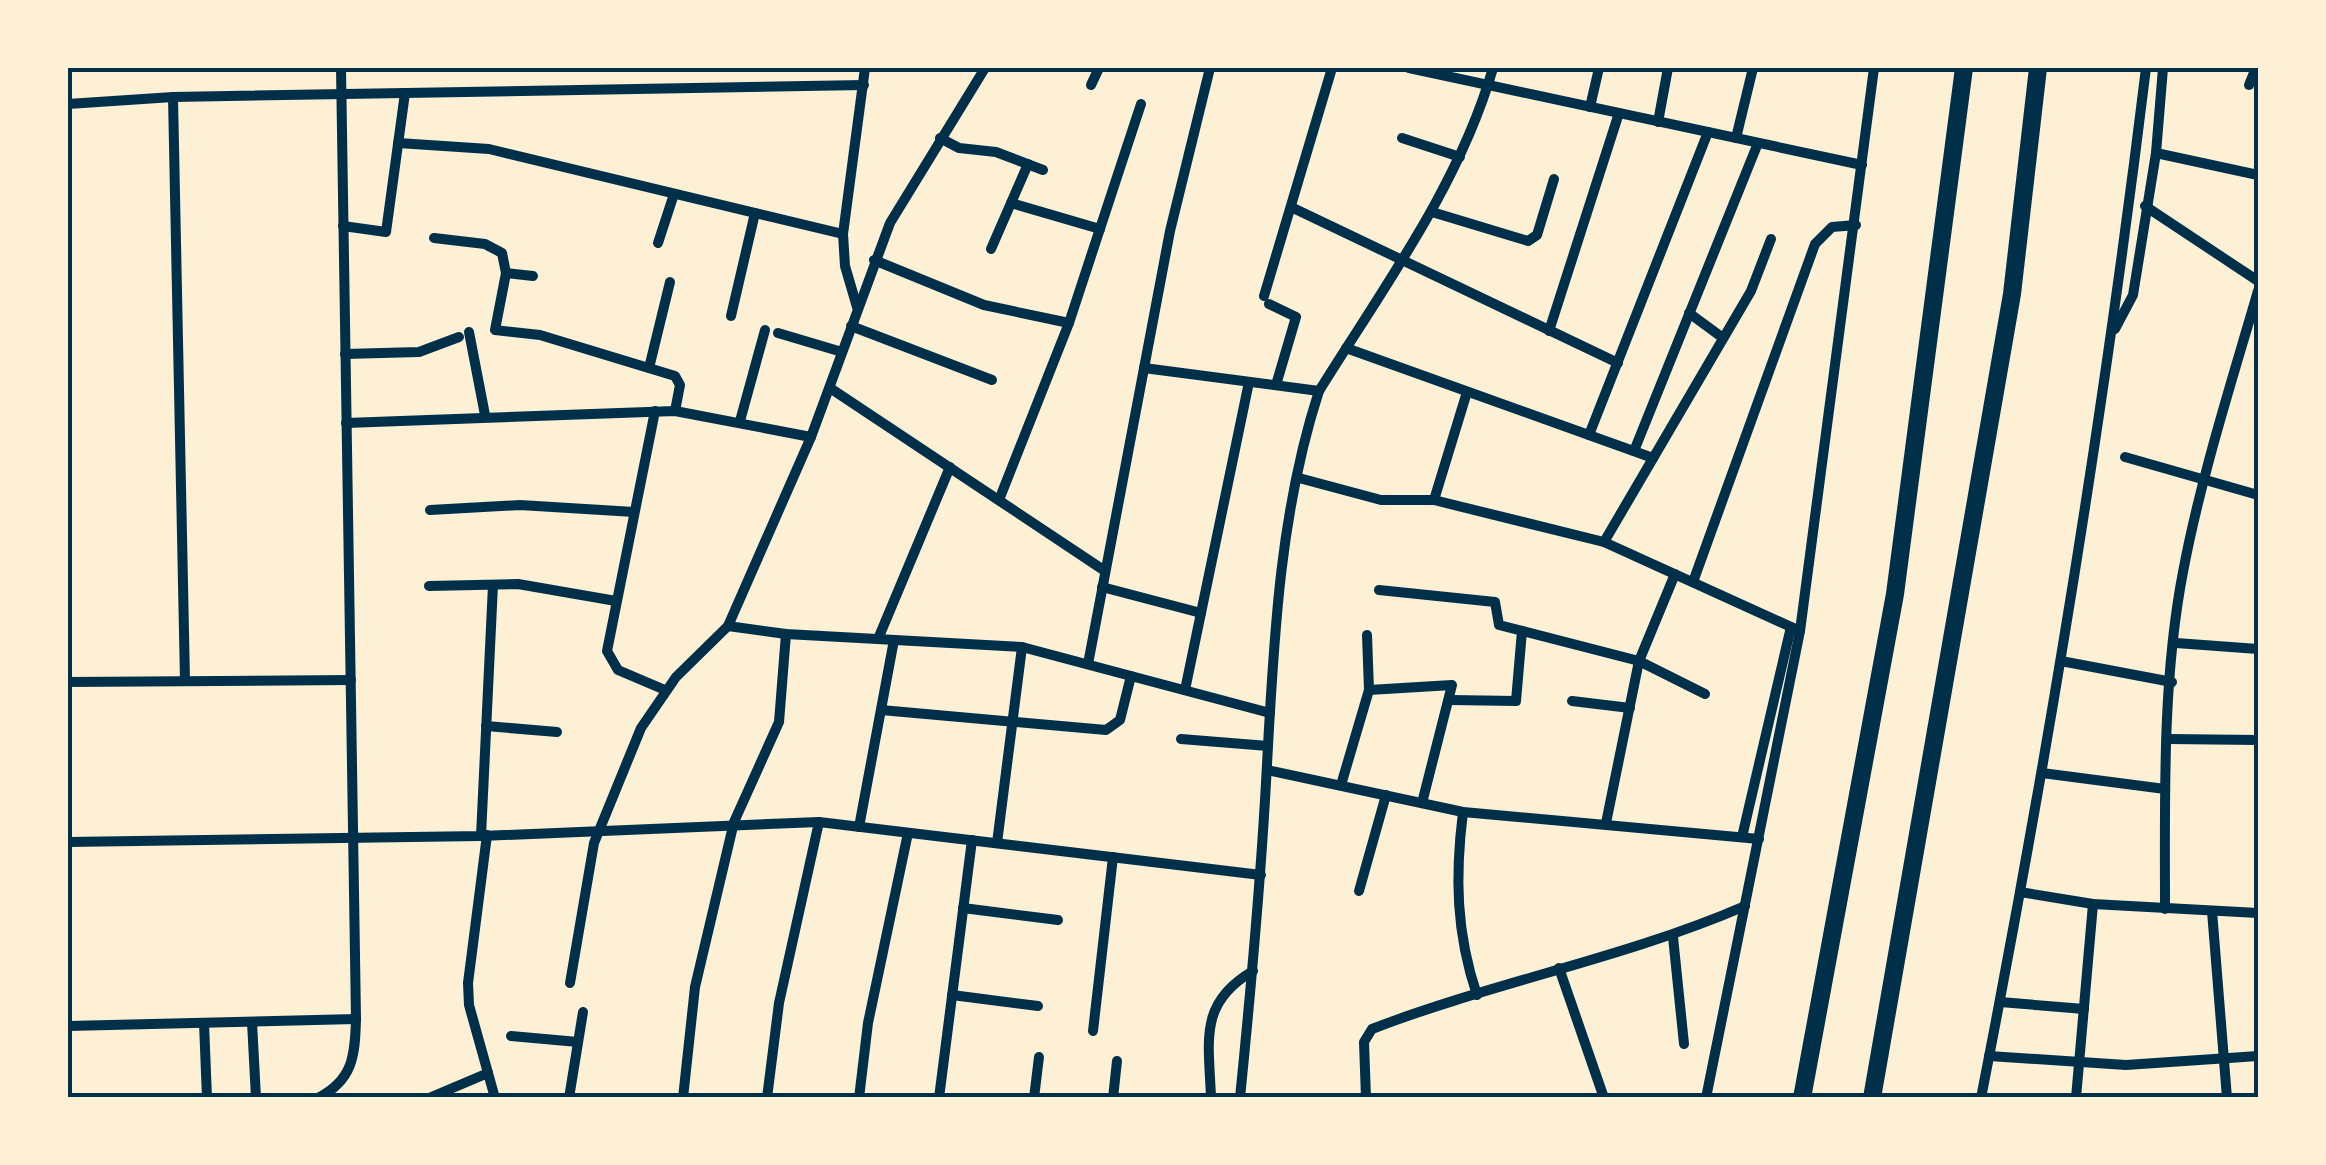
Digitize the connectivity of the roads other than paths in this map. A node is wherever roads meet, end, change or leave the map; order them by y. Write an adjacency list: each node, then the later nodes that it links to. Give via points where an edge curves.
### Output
1 (341, 68): 23 (street)
2 (865, 68): 19 (street)
3 (985, 68): 31 (street)
4 (1099, 68): 18 (street)
5 (1210, 68): 79 (street)
6 (1332, 68): 46 (street)
7 (1409, 68): 20 (street)
8 (1493, 68): 20 (street)
9 (1598, 68): 27 (street)
10 (1668, 68): 29 (street)
11 (1753, 68): 33 (street)
12 (1874, 68): 39 (street)
13 (1964, 68): 221 (highway, via 1895,594)
14 (2038, 68): 222 (highway, via 2012,294)
15 (2146, 68): 69 (street)
16 (2163, 68): 36 (street)
17 (2256, 68): 21 (street)
18 (1091, 84)
19 (864, 85): 22 (street); 52 (street)
20 (1488, 85): 27 (street); 37 (street)
21 (2249, 85)
22 (404, 93): 23 (street); 34 (street)
23 (341, 94): 24 (street); 50 (street)
24 (173, 97): 25 (street); 129 (street)
25 (68, 104)
26 (1141, 104): 51 (street)
27 (1590, 107): 28 (street)
28 (1619, 114): 29 (street); 71 (street)
29 (1658, 122): 30 (street)
30 (1708, 132): 33 (street); 77 (street)
31 (940, 138): 38 (street); 57 (street)
32 (1402, 138): 37 (street)
33 (1736, 138): 35 (street)
34 (398, 143): 43 (street, via 489,149); 50 (street, via 386,232)
35 (1758, 143): 39 (street); 65 (street)
36 (2156, 153): 41 (street); 45 (street)
37 (1460, 157): 47 (street)
38 (1028, 164): 40 (street); 44 (street)
39 (1862, 166): 49 (street)
40 (1043, 170)
41 (2258, 175)
42 (1554, 180): 47 (street, via 1537,235 1528,241)
43 (674, 194): 48 (street); 55 (street)
44 (1012, 202): 51 (street); 56 (street)
45 (2145, 206): 61 (street); 69 (street, via 2130,305)
46 (1291, 207): 58 (street); 82 (street, via 1267,300 1296,318)
47 (1432, 212): 58 (street)
48 (755, 213): 52 (street); 66 (street)
49 (1856, 225): 107 (street, via 1832,227 1815,244); 115 (street)
50 (343, 226): 76 (street)
51 (1100, 229): 67 (street)
52 (843, 234): 64 (street)
53 (434, 238): 59 (street, via 494,246)
54 (1771, 238): 73 (street)
55 (658, 243)
56 (991, 249)
57 (874, 260): 64 (street); 67 (street, via 984,305)
58 (1400, 260): 71 (street); 74 (street)
59 (506, 272): 60 (street); 78 (street, via 495,330 540,335)
60 (533, 276)
61 (2258, 280)
62 (670, 282): 78 (street)
63 (2258, 290): 98 (street)
64 (857, 308): 68 (street)
65 (1689, 313): 73 (street); 93 (street)
66 (731, 316)
67 (1069, 323): 100 (street)
68 (851, 326): 75 (street); 80 (street)
69 (2114, 329): 125 (street)
70 (765, 330): 89 (street)
71 (1549, 331): 77 (street)
72 (778, 333): 75 (street)
73 (1723, 338): 95 (street)
74 (1346, 348): 84 (street); 85 (street)
75 (842, 352): 83 (street)
76 (345, 354): 88 (street, via 419,352 464,335); 90 (street)
77 (1618, 362): 91 (street)
78 (649, 368): 87 (street, via 678,380)
79 (1144, 368): 81 (street); 105 (street)
80 (992, 380)
81 (1249, 382): 82 (street); 113 (street)
82 (1276, 385): 84 (street)
83 (830, 388): 92 (street); 96 (street)
84 (1319, 392): 97 (street)
85 (1467, 392): 91 (street); 101 (street)
86 (655, 411): 87 (street); 88 (street); 103 (street)
87 (674, 411): 89 (street)
88 (484, 414): 90 (street)
89 (740, 421): 92 (street)
90 (346, 422): 128 (street)
91 (1589, 435): 93 (street)
92 (811, 437): 114 (street)
93 (1634, 451): 95 (street)
94 (2126, 457): 98 (street)
95 (1653, 458): 104 (street)
96 (950, 467): 100 (street); 119 (street)
97 (1299, 478): 101 (street, via 1381,500); 140 (street, via 1279,580)
98 (2203, 480): 99 (street); 121 (street, via 2182,576)
99 (2258, 496)
100 (999, 500): 105 (street)
101 (1434, 500): 104 (street)
102 (430, 510): 103 (street)
103 (634, 512): 112 (street)
104 (1604, 542): 106 (street)
105 (1105, 571): 110 (street)
106 (1675, 574): 107 (street); 124 (street)
107 (1693, 582): 115 (street)
108 (493, 584): 109 (street); 112 (street); 142 (street)
109 (428, 586)
110 (1102, 587): 113 (street); 126 (street)
111 (1379, 590): 116 (street, via 1495,602 1497,624)
112 (616, 601): 132 (street, via 610,661 628,676)
113 (1201, 613): 133 (street)
114 (728, 626): 117 (street); 132 (street)
115 (1795, 629): 162 (street); 164 (street)
116 (1522, 631): 124 (street); 136 (street, via 1516,701)
117 (786, 634): 119 (street); 155 (street, via 778,722)
118 (1367, 635): 134 (street)
119 (878, 639): 120 (street)
120 (894, 640): 122 (street); 139 (street)
121 (2176, 643): 123 (street); 131 (street)
122 (1022, 646): 126 (street); 141 (street)
123 (2258, 648)
124 (1640, 661): 135 (street); 138 (street)
125 (2060, 661): 131 (street); 149 (street)
126 (1088, 664): 127 (street)
127 (1131, 676): 133 (street); 141 (street, via 1120,720 1106,730)
128 (351, 680): 129 (street); 163 (street)
129 (185, 681): 130 (street)
130 (68, 682)
131 (2172, 682): 145 (street)
132 (666, 690): 159 (street, via 641,728)
133 (1185, 690): 140 (street)
134 (1370, 690): 136 (street, via 1448,683); 150 (street)
135 (1706, 694)
136 (1452, 700): 153 (street)
137 (1572, 701): 138 (street)
138 (1630, 708): 157 (street)
139 (881, 710): 141 (street); 158 (street)
140 (1270, 713): 147 (street)
141 (1012, 722): 167 (street)
142 (486, 726): 143 (street); 161 (street)
143 (557, 732)
144 (1181, 738): 147 (street)
145 (2168, 739): 146 (street); 151 (street)
146 (2258, 740)
147 (1268, 746): 148 (street)
148 (1266, 770): 150 (street); 169 (street)
149 (2042, 773): 151 (street); 171 (street)
150 (1341, 785): 152 (street)
151 (2165, 789): 175 (street)
152 (1386, 795): 153 (street); 170 (street)
153 (1422, 803): 154 (street)
154 (1463, 812): 157 (street); 183 (street, via 1457,898)
155 (734, 822): 156 (street); 159 (street); 211 (street, via 695,987)
156 (819, 822): 158 (street); 212 (street, via 778,1004)
157 (1606, 823): 162 (street)
158 (860, 827): 160 (street)
159 (600, 829): 161 (street); 182 (street)
160 (908, 832): 165 (street); 213 (street)
161 (484, 836): 163 (street); 203 (street, via 468,983)
162 (1742, 837): 164 (street)
163 (353, 838): 166 (street); 189 (street)
164 (1759, 839): 173 (street)
165 (972, 840): 167 (street); 174 (street)
166 (68, 842)
167 (997, 843): 168 (street)
168 (1113, 857): 169 (street); 193 (street)
169 (1260, 875): 181 (street)
170 (1359, 890)
171 (2020, 892): 172 (street); 185 (street)
172 (2093, 904): 175 (street); 187 (street)
173 (1745, 906): 179 (street); 220 (street)
174 (963, 908): 178 (street); 184 (street)
175 (2165, 909): 176 (street)
176 (2212, 911): 177 (street); 200 (street)
177 (2258, 912)
178 (1058, 920)
179 (1674, 937): 180 (street); 196 (street)
180 (1560, 968): 183 (street); 219 (street)
181 (1253, 971): 217 (street, via 1229,985 1214,1007); 218 (street)
182 (570, 983)
183 (1477, 995): 204 (street, via 1372,1029 1364,1042)
184 (952, 996): 186 (street); 214 (street)
185 (2000, 1002): 187 (street); 197 (street)
186 (1038, 1006)
187 (2084, 1009): 201 (street)
188 (583, 1012): 195 (street)
189 (356, 1019): 191 (street); 207 (street, via 350,1070)
190 (204, 1022): 191 (street); 192 (street); 205 (street)
191 (252, 1022): 206 (street)
192 (68, 1026)
193 (1093, 1031)
194 (511, 1036): 195 (street)
195 (578, 1042): 210 (street)
196 (1684, 1044)
197 (1990, 1056): 201 (street); 223 (street)
198 (2258, 1056): 200 (street)
199 (1039, 1058): 215 (street)
200 (2224, 1059): 201 (street, via 2154,1065); 225 (street)
201 (2080, 1060): 224 (street)
202 (1117, 1062): 216 (street)
203 (488, 1073): 208 (street); 209 (street)
204 (1365, 1097)
205 (207, 1098)
206 (256, 1098)
207 (318, 1098)
208 (429, 1098)
209 (495, 1098)
210 (569, 1098)
211 (682, 1098)
212 (767, 1098)
213 (859, 1098)
214 (939, 1098)
215 (1034, 1098)
216 (1113, 1098)
217 (1211, 1098)
218 (1240, 1098)
219 (1604, 1098)
220 (1706, 1098)
221 (1802, 1098)
222 (1872, 1098)
223 (1982, 1098)
224 (2076, 1098)
225 (2227, 1098)

